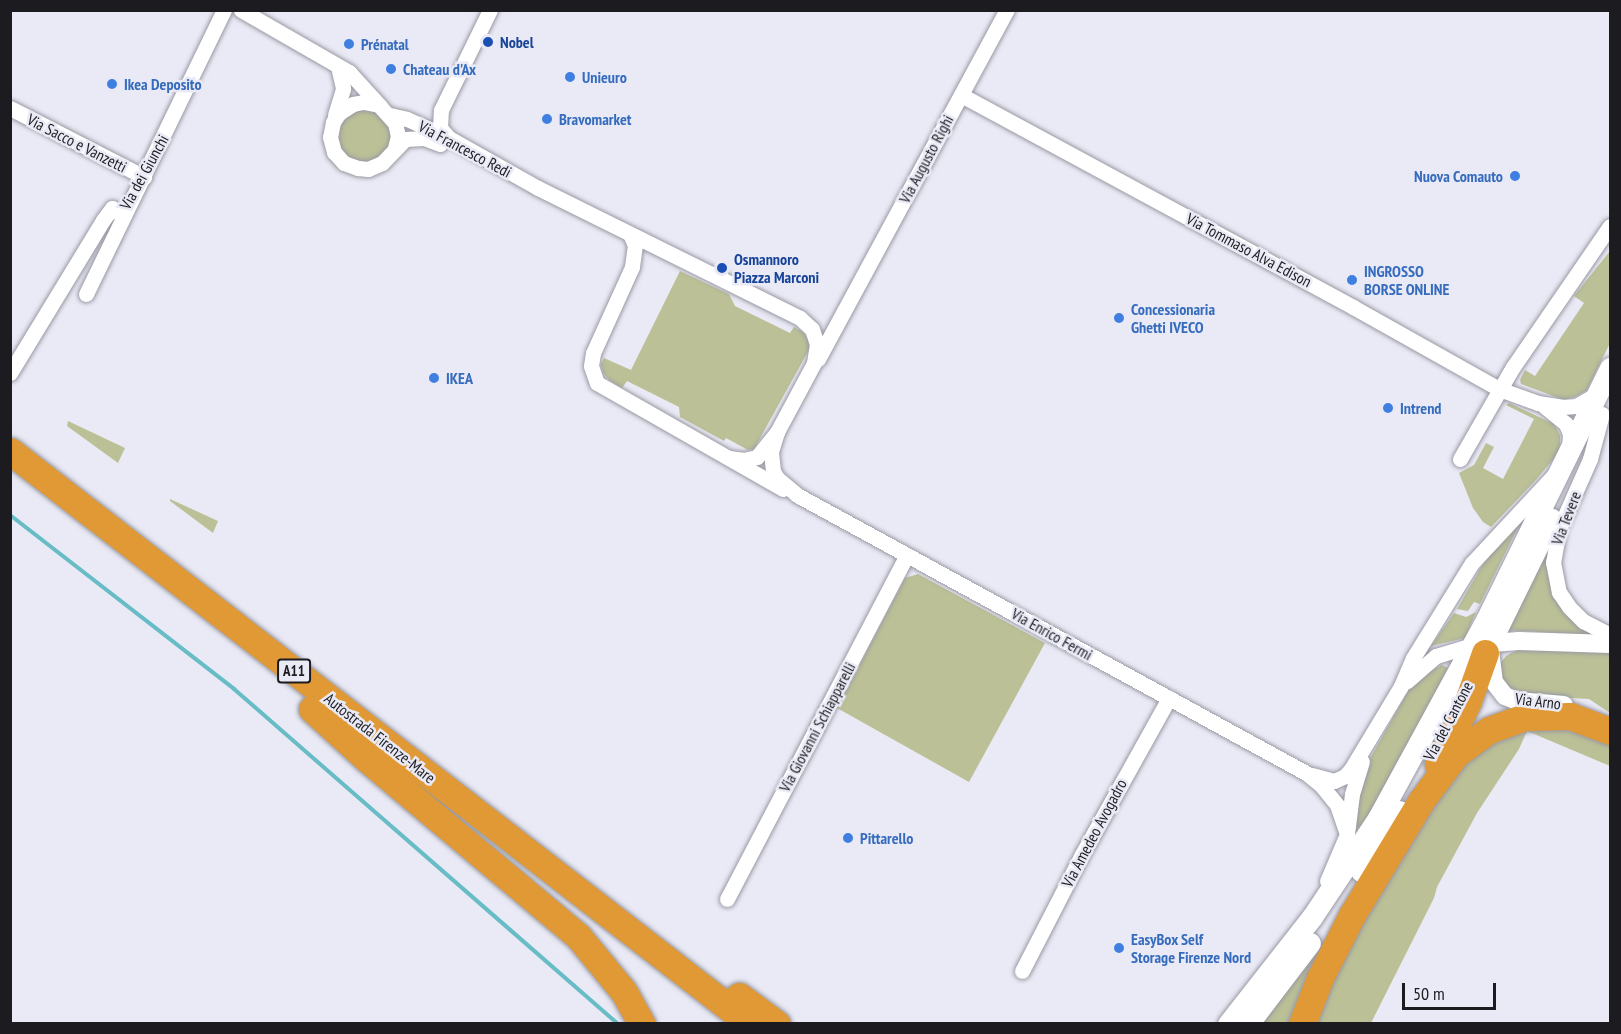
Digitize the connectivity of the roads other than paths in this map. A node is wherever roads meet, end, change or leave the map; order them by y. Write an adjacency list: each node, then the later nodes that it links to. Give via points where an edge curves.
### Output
1 (224, 10): 14 (street, Via dei Giunchi)
2 (241, 10): 5 (street, Via Francesco Redi)
3 (490, 10): 9 (street)
4 (1007, 10): 6 (street, Via Augusto Righi)
5 (338, 67): 8 (street, Via Francesco Redi, via 354,76); 11 (street, Via Francesco Redi, via 344,82 343,94)
6 (961, 95): 22 (street, Via Augusto Righi); 26 (street, Via Tommaso Alva Edison)
7 (10, 108): 14 (street, Via Sacco e Vanzetti)
8 (385, 110): 10 (street, Via Francesco Redi); 11 (street, Via Francesco Redi, via 363,102 352,104); 13 (street, Via Francesco Redi, via 397,131)
9 (441, 110): 10 (street, via 424,118); 12 (street, via 440,128)
10 (407, 119): 12 (street, Via Francesco Redi)
11 (332, 124): 13 (street, Via Francesco Redi, via 334,152 353,167 378,166)
12 (449, 138): 15 (street, Via Francesco Redi)
13 (395, 148): 15 (street, Via Francesco Redi, via 405,139 424,138)
14 (144, 177): 16 (street, Via dei Giunchi)
15 (538, 188): 18 (street, Via Francesco Redi)
16 (124, 216): 21 (street); 25 (street, Via dei Giunchi, via 112,208 103,220)
17 (1611, 226): 26 (street)
18 (630, 234): 19 (street, Via Francesco Redi); 20 (street, via 635,245)
19 (672, 255): 20 (street, via 647,255); 23 (street)
20 (631, 271): 31 (street, via 593,353 591,366 595,378 607,390)
21 (86, 294)
22 (846, 307): 23 (street, Via Augusto Righi, via 824,324); 24 (street, Via Augusto Righi)
23 (800, 318): 24 (street, via 816,338)
24 (813, 367): 29 (street)
25 (10, 374)
26 (1499, 389): 28 (street, Via Tommaso Alva Edison); 32 (street)
27 (1606, 391): 28 (street, Via Tommaso Alva Edison, via 1576,406); 33 (main road, Via del Cantone); 37 (street, Via Tevere, via 1590,459 1559,529 1553,562 1559,592 1569,607 1583,621); 39 (main road, Via del Cantone)
28 (1538, 403): 33 (street, Via Tommaso Alva Edison, via 1566,424 1570,440)
29 (777, 432): 31 (street, via 757,457); 35 (street, Via Enrico Fermi, via 771,452 773,471)
30 (10, 451): 49 (highway, Autostrada Firenze-Mare / A11)
31 (729, 458): 35 (street)
32 (1460, 459)
33 (1565, 463): 39 (main road, Via del Cantone, via 1487,618); 40 (street, Via del Cantone, via 1472,564 1413,658)
34 (10, 474): 42 (highway, Autostrada Firenze-Mare / A11)
35 (797, 495): 36 (street, Via Enrico Fermi)
36 (907, 555): 41 (street, Via Enrico Fermi); 50 (street, Via Giovanni Schiapparelli)
37 (1611, 635)
38 (1611, 644): 39 (street, via 1545,641)
39 (1483, 647): 40 (street, Via del Cantone, via 1436,656); 43 (street, Via Arno, via 1494,682 1504,696 1517,701 1574,705 1593,712); 47 (highway, via 1468,701); 51 (main road, Via del Cantone); 58 (main road, Via del Cantone, via 1389,829 1323,926)
40 (1401, 686): 45 (street, Via del Cantone)
41 (1169, 698): 46 (street, Via Enrico Fermi); 52 (street, Via Amedeo Avogadro)
42 (312, 709): 53 (highway, via 578,936 624,992); 54 (highway, Autostrada Firenze-Mare / A11)
43 (1611, 726)
44 (1611, 730): 47 (highway, via 1561,715 1525,717 1499,725 1456,754)
45 (1368, 744): 46 (street, Via del Cantone, via 1338,780); 48 (street, Via del Cantone, via 1354,788)
46 (1306, 773): 48 (street, Via Enrico Fermi, via 1338,805)
47 (1421, 801): 59 (highway, via 1352,915)
48 (1347, 834): 51 (street, Via del Cantone)
49 (577, 890): 55 (highway, Autostrada Firenze-Mare / A11); 56 (highway)
50 (727, 899)
51 (1312, 917): 57 (main road, Via del Cantone)
52 (1022, 971)
53 (642, 1023)
54 (721, 1023)
55 (750, 1023)
56 (777, 1023)
57 (1228, 1023)
58 (1248, 1023)
59 (1302, 1023)

